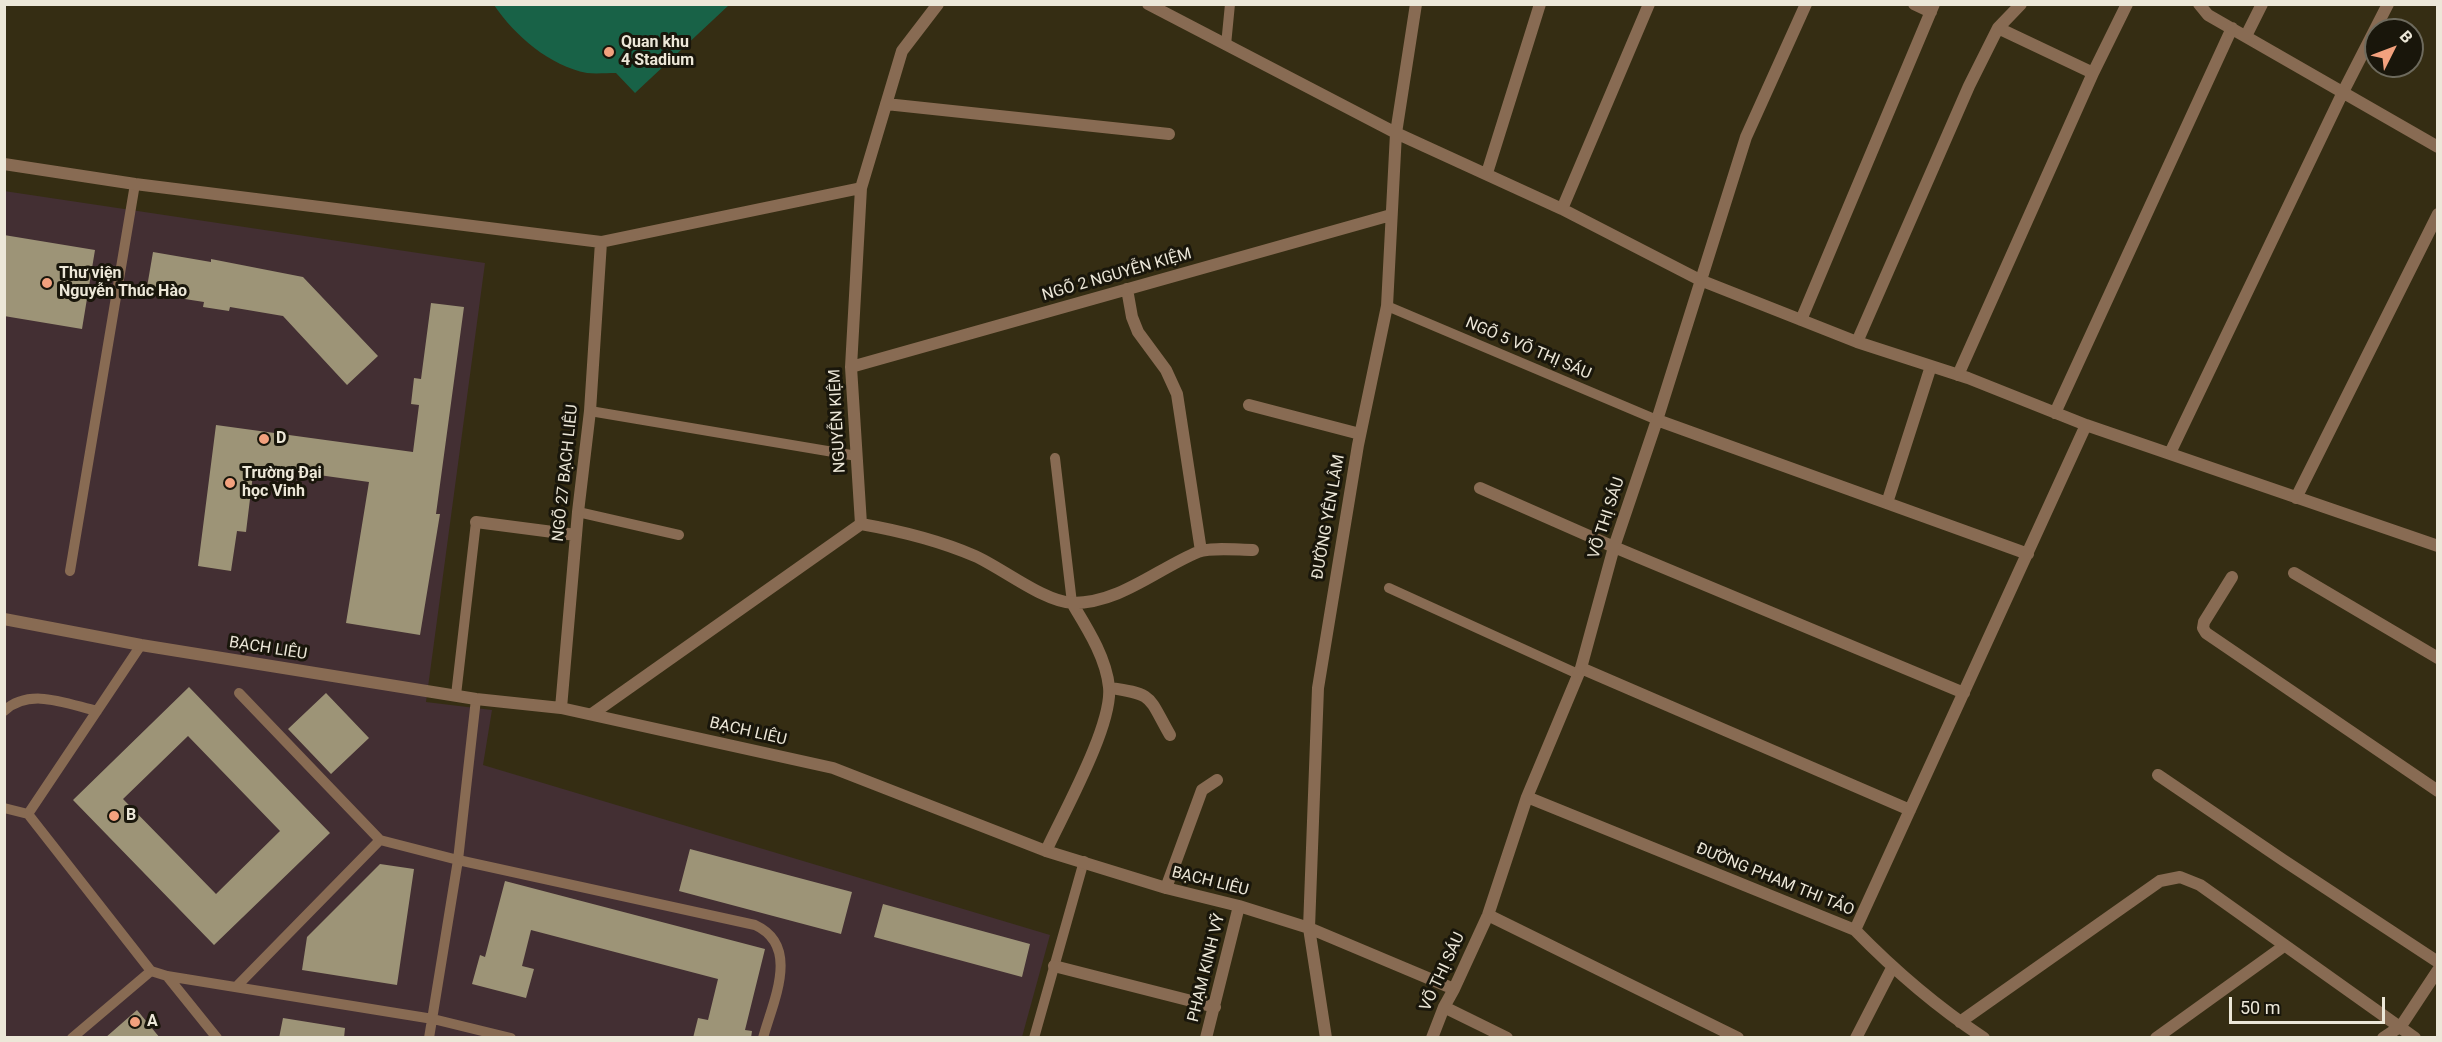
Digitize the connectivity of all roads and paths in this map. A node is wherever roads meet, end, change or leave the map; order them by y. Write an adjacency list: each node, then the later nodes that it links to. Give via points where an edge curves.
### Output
1 (938, 4): 21 (street, NGUYỄN KIỆM, via 902,51)
2 (1148, 4): 18 (street)
3 (1230, 4): 18 (lane)
4 (1416, 4): 22 (street, ĐƯỜNG YÊN LÂM)
5 (1540, 4): 26 (street)
6 (1649, 4): 29 (street)
7 (1806, 4): 33 (street, VÕ THỊ SÁU, via 1746,137)
8 (1914, 4): 14 (street)
9 (2021, 4): 15 (street)
10 (2127, 4): 19 (street)
11 (2199, 4): 16 (street, via 2208,15)
12 (2262, 4): 17 (street)
13 (2388, 4): 20 (street)
14 (1932, 8): 36 (street)
15 (1998, 28): 19 (street); 37 (street)
16 (2232, 28): 17 (street); 43 (street)
17 (2246, 36): 20 (street)
18 (1226, 45): 22 (street)
19 (2093, 73): 40 (street)
20 (2343, 92): 24 (street); 47 (street)
21 (886, 104): 23 (street); 28 (street, NGUYỄN KIỆM)
22 (1396, 133): 26 (street); 31 (street, ĐƯỜNG YÊN LÂM)
23 (1168, 134)
24 (2438, 147)
25 (4, 164): 27 (street)
26 (1487, 173): 29 (street)
27 (135, 184): 32 (street); 63 (lane)
28 (861, 188): 32 (street); 39 (street, NGUYỄN KIỆM)
29 (1562, 208): 33 (street)
30 (2438, 214): 51 (street)
31 (1391, 215): 34 (street, NGÕ 2 NGUYỄN KIỆM); 35 (street, ĐƯỜNG YÊN LÂM)
32 (602, 242): 42 (street, NGÕ 27 BẠCH LIÊU)
33 (1700, 280): 36 (street); 44 (street, VÕ THỊ SÁU)
34 (1127, 289): 39 (street, NGÕ 2 NGUYỄN KIỆM); 61 (street, via 1138,332 1166,370 1177,394)
35 (1387, 306): 44 (lane, NGÕ 5 VÕ THỊ SÁU); 46 (street, ĐƯỜNG YÊN LÂM)
36 (1801, 320): 37 (street)
37 (1857, 342): 38 (street)
38 (1931, 366): 40 (street); 52 (street)
39 (851, 367): 48 (street, NGUYỄN KIỆM)
40 (1958, 375): 43 (street)
41 (1249, 405): 46 (street)
42 (590, 411): 48 (lane); 53 (street, NGÕ 27 BẠCH LIÊU)
43 (2055, 413): 45 (street)
44 (1657, 420): 52 (street); 59 (street, VÕ THỊ SÁU)
45 (2086, 425): 47 (street); 62 (street)
46 (1360, 434): 96 (street, ĐƯỜNG YÊN LÂM, via 1318,688)
47 (2170, 453): 51 (street)
48 (856, 456): 55 (street, NGUYỄN KIỆM)
49 (1055, 458): 67 (lane)
50 (1480, 488): 59 (street)
51 (2296, 498): 58 (street)
52 (1887, 503): 62 (street)
53 (578, 512): 56 (street, NGÕ 27 BẠCH LIÊU); 57 (lane)
54 (476, 522): 56 (street); 75 (lane)
55 (861, 524): 67 (street, via 943,543 1041,592); 80 (street)
56 (576, 535): 77 (street, NGÕ 27 BẠCH LIÊU)
57 (679, 535)
58 (2438, 546)
59 (1614, 547): 71 (street, VÕ THỊ SÁU); 74 (street)
60 (1253, 550): 61 (street)
61 (1201, 551): 67 (street, via 1121,593)
62 (2028, 554): 74 (street)
63 (70, 571)
64 (2294, 573): 70 (street)
65 (2232, 577): 84 (street, via 2204,621 2206,633)
66 (1389, 588): 71 (lane)
67 (1072, 603): 72 (street, via 1104,663)
68 (4, 619): 69 (street, BẠCH LIÊU)
69 (141, 645): 75 (street, BẠCH LIÊU); 79 (lane)
70 (2438, 658)
71 (1579, 671): 85 (street, VÕ THỊ SÁU); 87 (street)
72 (1110, 688): 81 (street, via 1149,697); 90 (street, via 1106,719)
73 (239, 693): 89 (lane)
74 (1964, 693): 87 (street)
75 (456, 695): 76 (street, BẠCH LIÊU)
76 (476, 699): 77 (street, BẠCH LIÊU); 91 (lane)
77 (561, 708): 80 (street, BẠCH LIÊU)
78 (4, 711): 79 (lane, via 18,701 37,697)
79 (97, 711): 88 (lane)
80 (592, 714): 90 (street, BẠCH LIÊU, via 833,768)
81 (1170, 735)
82 (2158, 774): 99 (street)
83 (1216, 780): 93 (street, via 1202,790)
84 (2438, 791)
85 (1527, 797): 95 (street, VÕ THỊ SÁU); 97 (street, ĐƯỜNG PHAM THI TẢO)
86 (4, 808): 88 (lane)
87 (1911, 810): 97 (street)
88 (28, 814): 103 (lane)
89 (380, 840): 91 (lane); 105 (lane)
90 (1046, 851): 92 (street, BẠCH LIÊU)
91 (458, 860): 109 (lane); 116 (lane, via 766,930 776,940 782,962)
92 (1084, 861): 93 (street, BẠCH LIÊU); 100 (lane)
93 (1166, 888): 94 (street, BẠCH LIÊU)
94 (1239, 906): 96 (street, BẠCH LIÊU); 107 (street, PHẠM KINH VỸ)
95 (1488, 915): 106 (street, VÕ THỊ SÁU); 122 (street)
96 (1308, 928): 106 (street, BẠCH LIÊU); 119 (street, ĐƯỜNG YÊN LÂM)
97 (1855, 930): 101 (street, ĐƯỜNG PHAM THI TẢO)
98 (2284, 946): 110 (street, via 2199,885 2189,879 2171,878 2160,881); 111 (street); 125 (street)
99 (2438, 962)
100 (1054, 966): 107 (street); 117 (lane)
101 (1892, 968): 110 (street, ĐƯỜNG PHAM THI TẢO); 123 (street)
102 (2438, 970): 111 (street)
103 (151, 971): 104 (lane); 112 (lane)
104 (166, 976): 105 (lane); 113 (lane)
105 (236, 987): 109 (lane)
106 (1454, 989): 108 (street, VÕ THỊ SÁU)
107 (1215, 1007): 118 (street, PHẠM KINH VỸ)
108 (1444, 1007): 120 (street, VÕ THỊ SÁU); 121 (street)
109 (434, 1019): 114 (lane); 115 (lane)
110 (1960, 1022): 124 (street, ĐƯỜNG PHAM THI TẢO)
111 (2401, 1026): 126 (street); 127 (street)
112 (72, 1038)
113 (217, 1038)
114 (429, 1038)
115 (512, 1038)
116 (764, 1038)
117 (1034, 1038)
118 (1206, 1038)
119 (1326, 1038)
120 (1432, 1038)
121 (1507, 1038)
122 (1738, 1038)
123 (1856, 1038)
124 (1984, 1038)
125 (2156, 1038)
126 (2384, 1038)
127 (2415, 1038)

